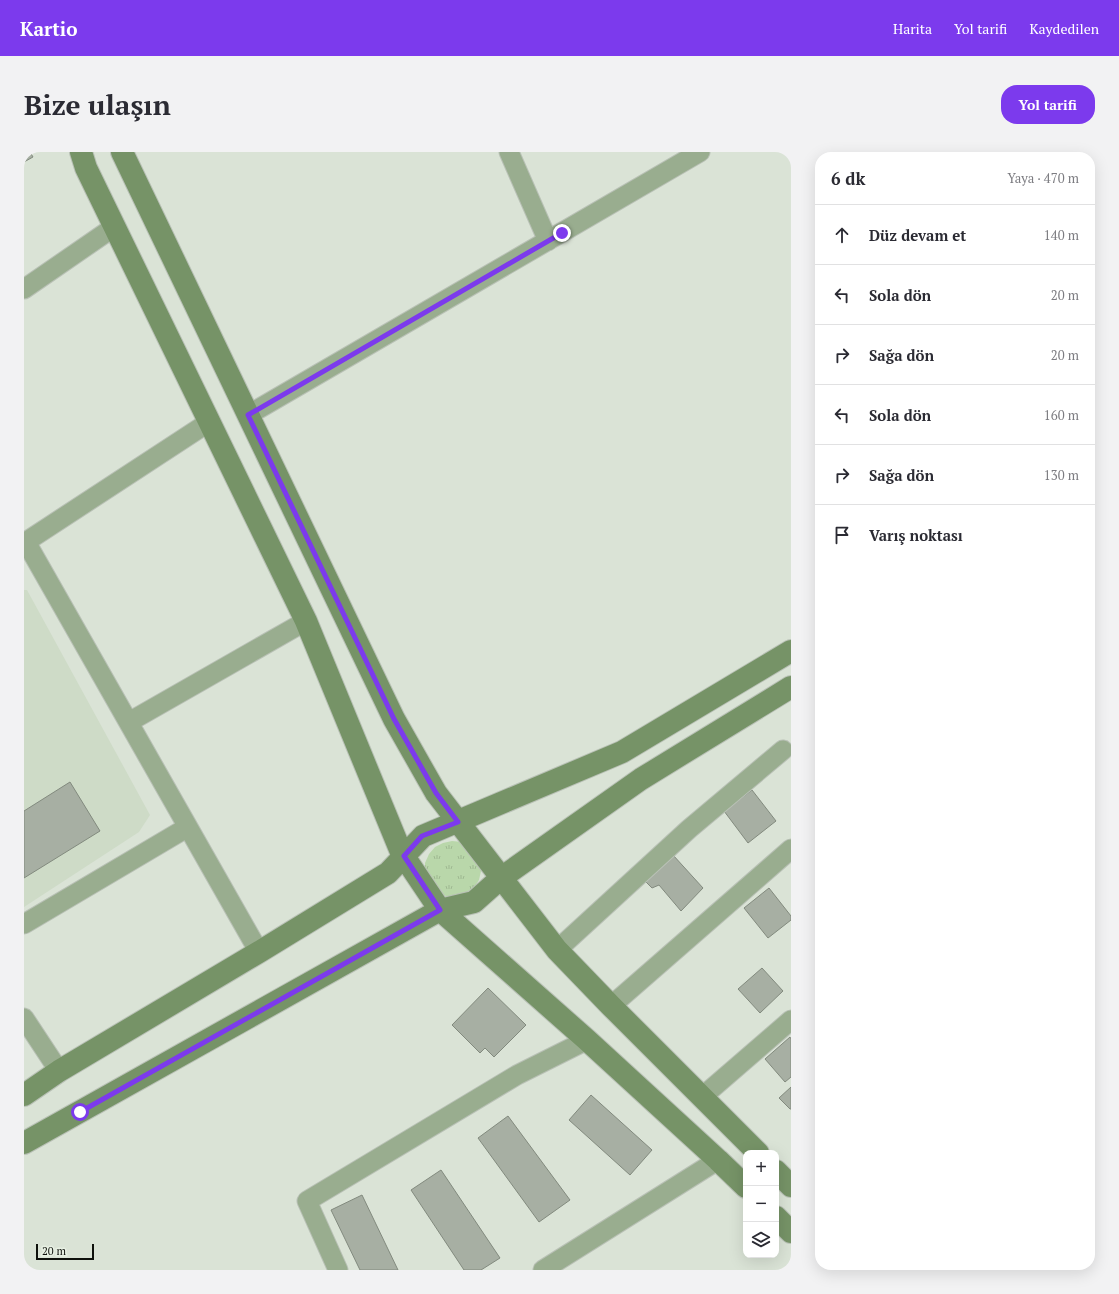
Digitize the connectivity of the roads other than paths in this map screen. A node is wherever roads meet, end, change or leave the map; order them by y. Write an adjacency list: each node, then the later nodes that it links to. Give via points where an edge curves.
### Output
1 (81, 152): 5 (main road)
2 (122, 152): 8 (main road)
3 (509, 152): 6 (street)
4 (697, 153): 6 (street)
5 (114, 227): 7 (street); 9 (main road)
6 (548, 241): 8 (street)
7 (24, 289)
8 (248, 415): 16 (main road, via 394,719 436,793)
9 (209, 422): 10 (street); 11 (main road)
10 (25, 542): 14 (street)
11 (306, 621): 14 (street); 19 (main road)
12 (791, 651): 16 (main road, via 622,752)
13 (791, 687): 20 (main road, via 641,779)
14 (128, 722): 17 (street)
15 (783, 750): 23 (street, via 689,829)
16 (458, 822): 19 (main road, via 422,836); 20 (main road)
17 (188, 827): 22 (street); 24 (street)
18 (791, 849): 25 (street)
19 (404, 856): 21 (main road); 24 (main road, via 388,873)
20 (501, 878): 21 (main road, via 474,902); 23 (main road)
21 (440, 910): 28 (main road); 32 (main road)
22 (24, 924)
23 (557, 950): 25 (main road)
24 (260, 952): 29 (main road)
25 (611, 1006): 31 (main road)
26 (24, 1018): 29 (street)
27 (791, 1020): 31 (street)
28 (587, 1040): 34 (main road); 40 (street, via 517,1075 307,1201)
29 (59, 1071): 30 (main road)
30 (24, 1095)
31 (702, 1097): 33 (main road)
32 (24, 1143)
33 (755, 1150)
34 (718, 1160): 36 (main road); 41 (street)
35 (779, 1174): 37 (main road)
36 (744, 1186)
37 (791, 1186)
38 (779, 1220): 39 (main road)
39 (791, 1232)
40 (338, 1270)
41 (543, 1270)

